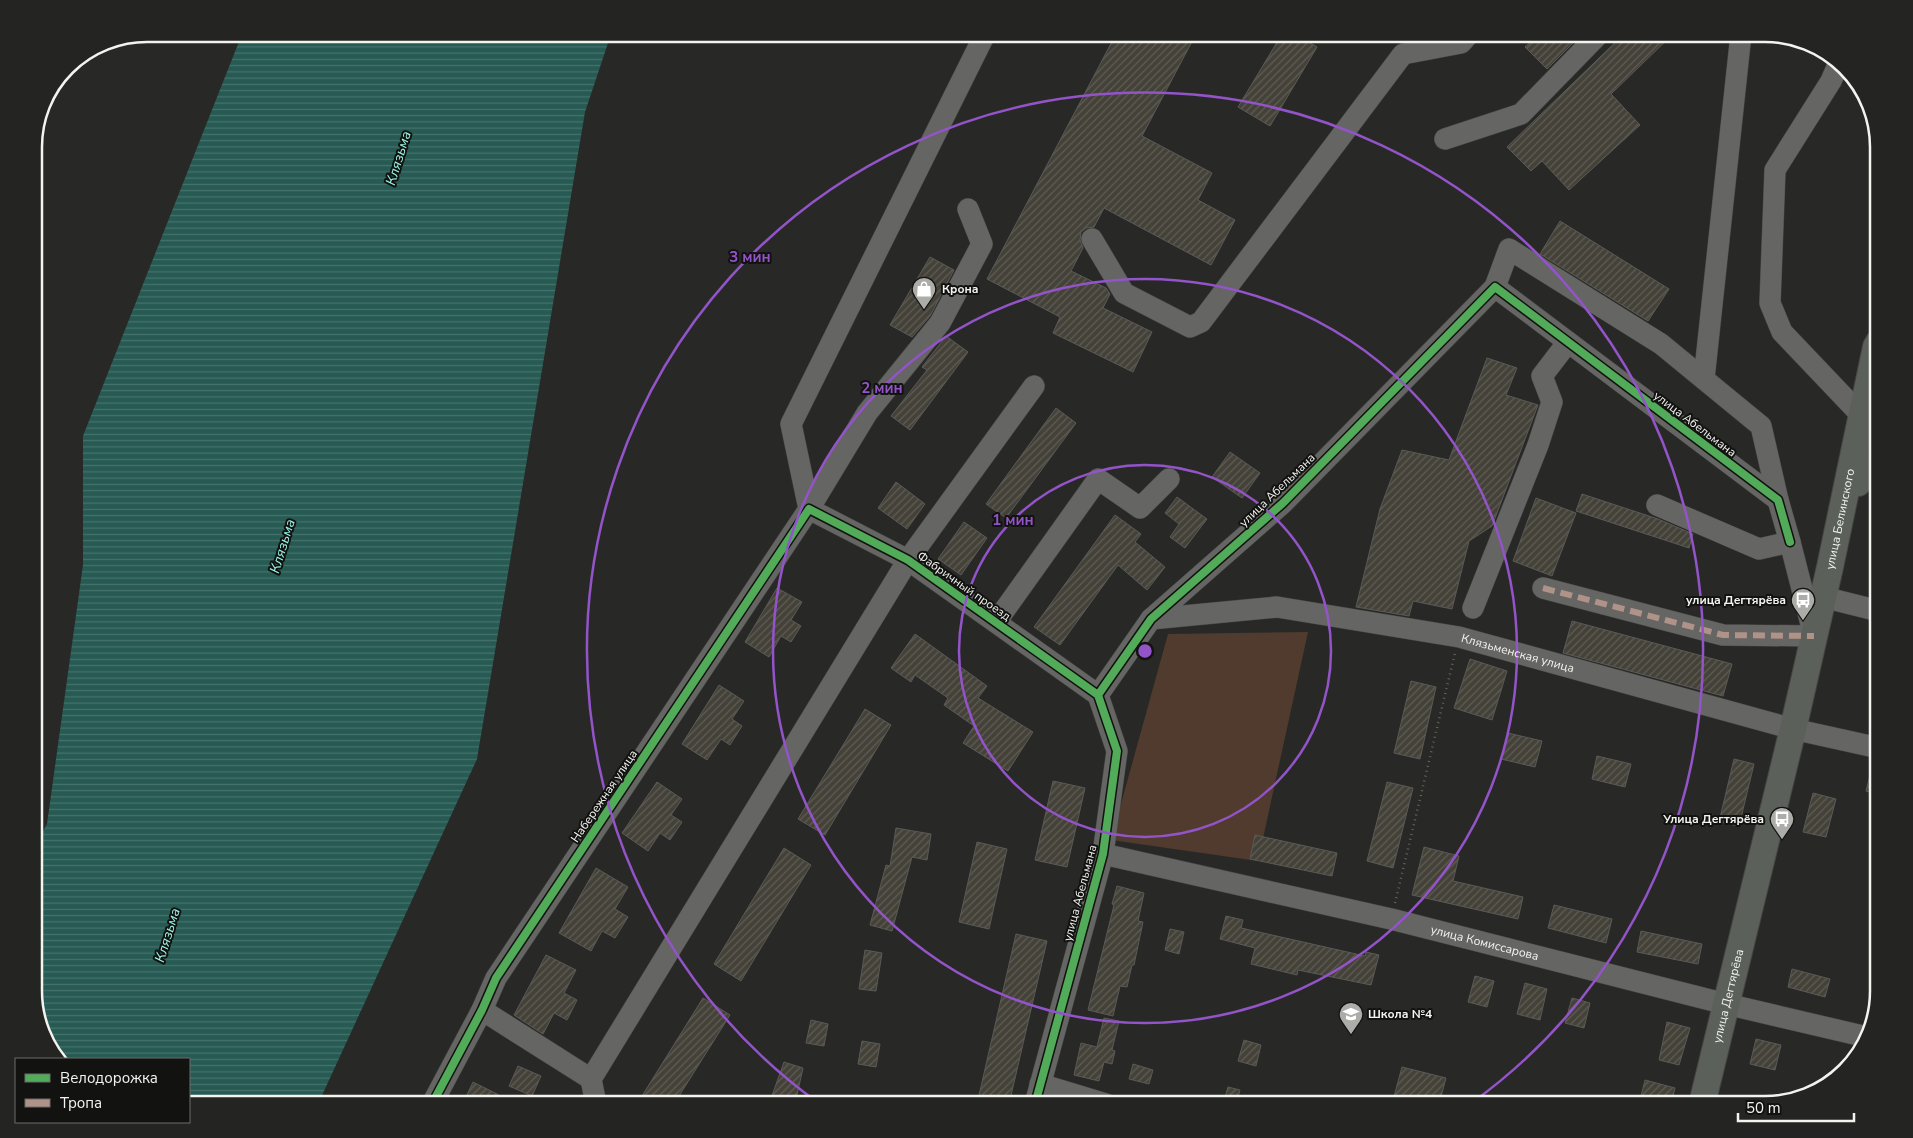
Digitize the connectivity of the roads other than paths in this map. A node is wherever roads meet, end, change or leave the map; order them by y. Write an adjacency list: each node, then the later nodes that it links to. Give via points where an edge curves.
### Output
1 (981, 42): 19 (street, via 791,424)
2 (1462, 42): 8 (street, via 1403,54 1200,322 1190,327 1124,293)
3 (1591, 42): 6 (street, via 1521,114)
4 (1740, 42): 11 (street)
5 (1836, 70): 14 (street, via 1775,170 1770,303 1782,332)
6 (1445, 139)
7 (968, 209): 19 (street, Набережная улица, via 982,244 940,323 867,413)
8 (1092, 239)
9 (1495, 287): 10 (street, улица Абельмана); 11 (street, via 1509,249 1661,344); 27 (street, улица Абельмана, via 1283,503)
10 (1568, 342): 17 (street, улица Абельмана); 25 (street, via 1542,376 1552,402)
11 (1704, 379): 17 (street, via 1761,426)
12 (1870, 382): 14 (main road, улица Белинского)
13 (1034, 386): 21 (street)
14 (1861, 415): 22 (main road, улица Белинского)
15 (1870, 453): 22 (main road, улица Белинского)
16 (1169, 479): 28 (street, via 1140,508 1098,479)
17 (1778, 500): 20 (street)
18 (1657, 505): 20 (street, via 1759,549)
19 (809, 509): 21 (street, Фабричный проезд); 35 (street, Набережная улица, via 496,978)
20 (1790, 542): 29 (street)
21 (908, 560): 28 (street, Фабричный проезд); 37 (street)
22 (1830, 566): 24 (main road, улица Дегтярёва)
23 (1543, 588): 29 (street, via 1723,635)
24 (1823, 597): 26 (street); 29 (main road, улица Дегтярёва)
25 (1473, 608)
26 (1870, 609)
27 (1151, 619): 30 (street, улица Абельмана); 31 (street, Клязьменская улица, via 1277,607 1459,637)
28 (996, 622): 30 (street, Фабричный проезд)
29 (1814, 636): 31 (main road, улица Дегтярёва)
30 (1098, 695): 33 (street, улица Абельмана, via 1118,751)
31 (1793, 729): 32 (street, Клязьменская улица); 34 (main road, улица Дегтярёва)
32 (1870, 746)
33 (1103, 854): 34 (street, улица Комиссарова, via 1391,919); 38 (street, улица Абельмана)
34 (1726, 1004): 36 (street, улица Комиссарова); 42 (main road, улица Дегтярёва)
35 (482, 1010): 37 (street); 39 (street, Набережная улица)
36 (1860, 1035)
37 (591, 1078): 40 (street)
38 (1037, 1094): 41 (street)
39 (436, 1096)
40 (594, 1096)
41 (1051, 1096)
42 (1704, 1096)

